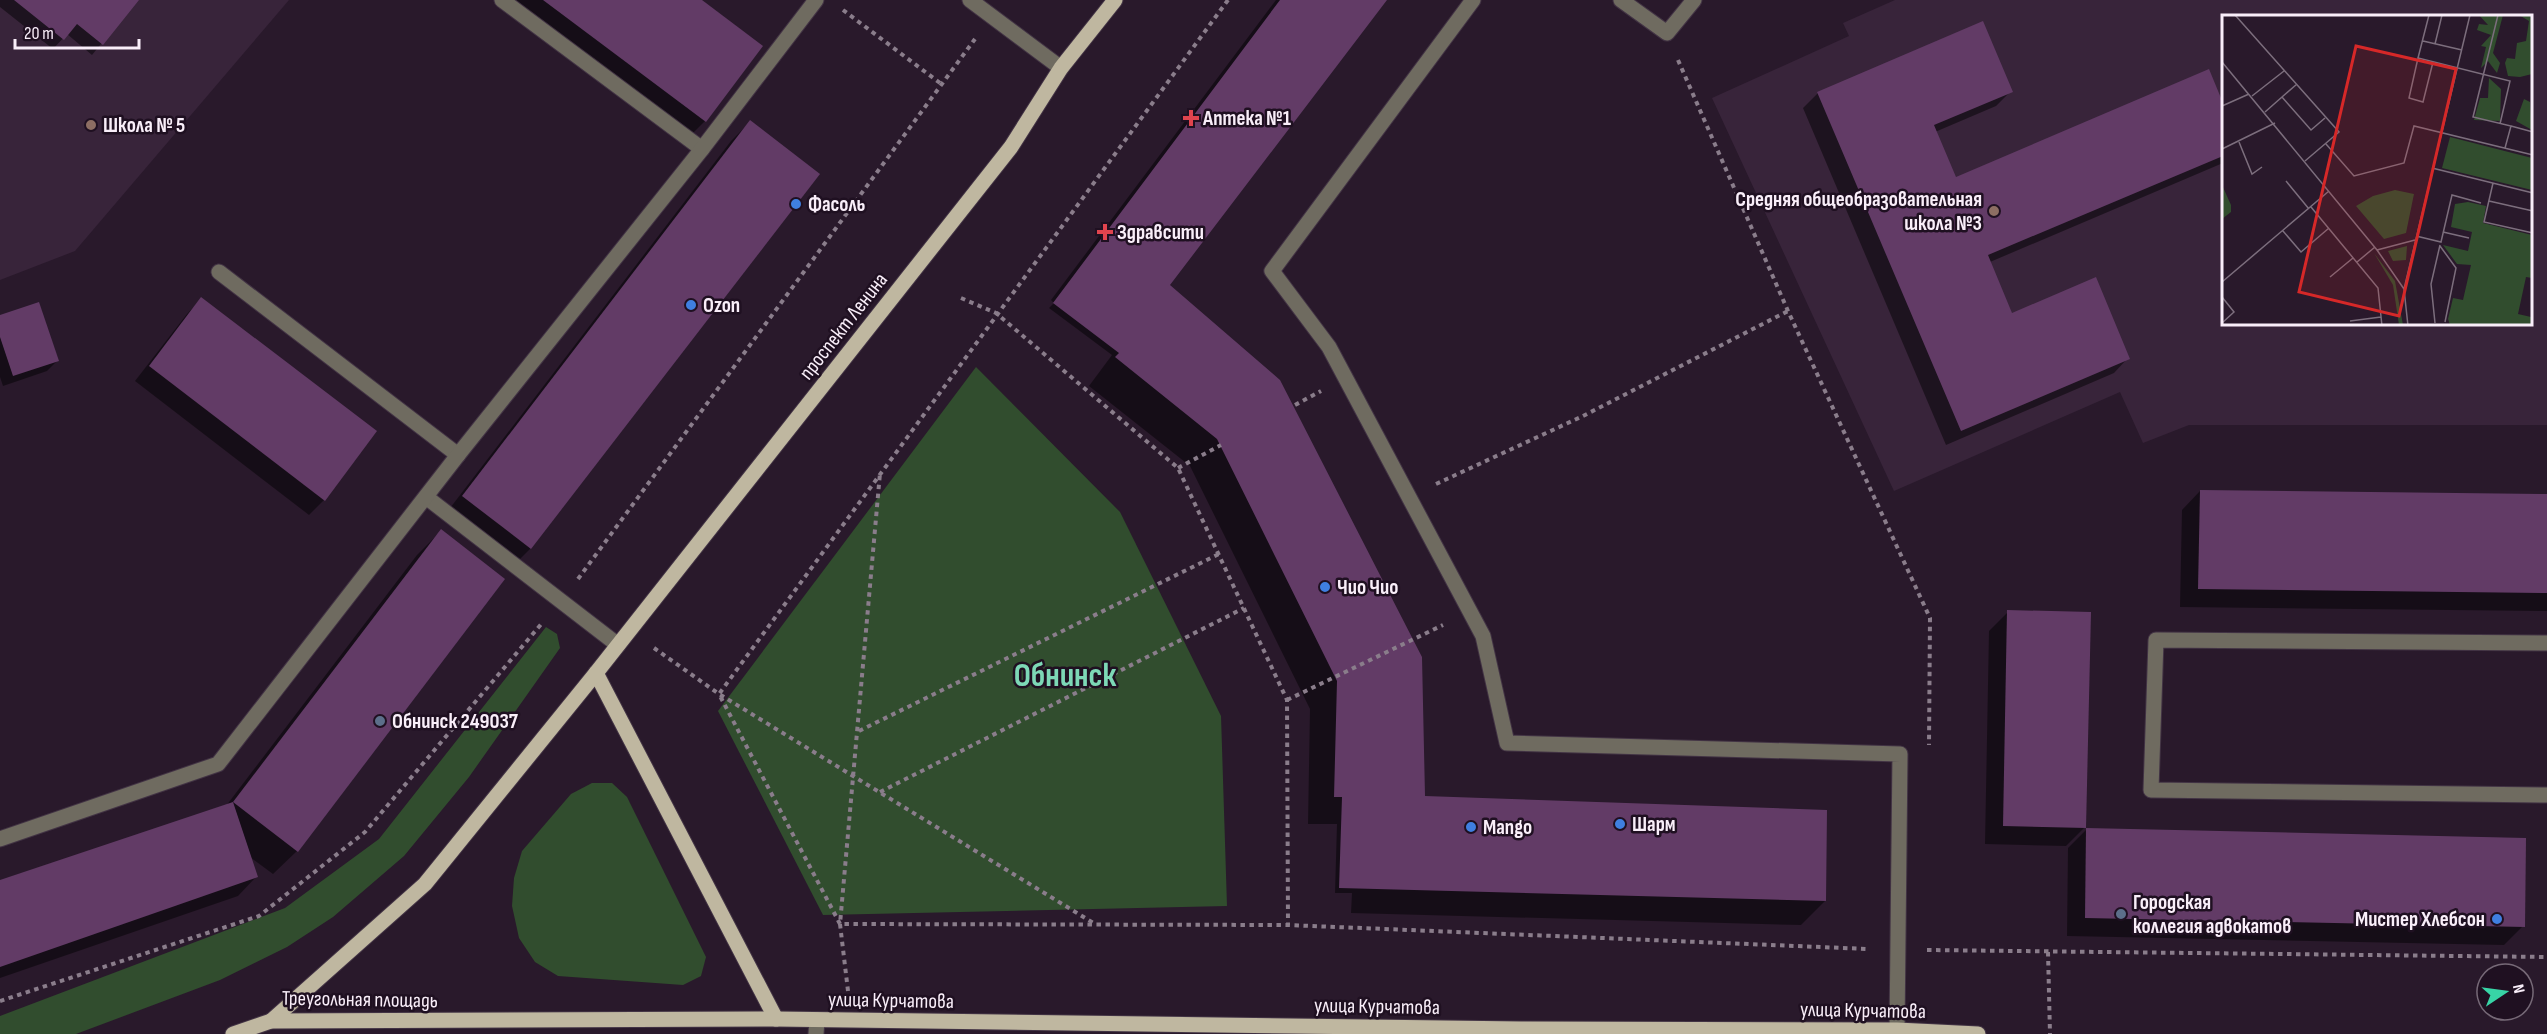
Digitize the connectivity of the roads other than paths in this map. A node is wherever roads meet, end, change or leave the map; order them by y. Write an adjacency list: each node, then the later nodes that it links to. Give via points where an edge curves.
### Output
1 (502, 0): 9 (street)
2 (816, 0): 9 (street)
3 (969, 0): 8 (street)
4 (1115, 0): 8 (main road, проспект Ленина)
5 (1473, 0): 21 (street, via 1272,271 1329,347 1483,636 1507,743 1900,754)
6 (1621, 0): 7 (street, via 1667,33)
7 (1694, 0)
8 (1061, 68): 14 (main road, проспект Ленина, via 1011,147)
9 (702, 150): 11 (street)
10 (219, 272): 11 (street)
11 (458, 455): 12 (street)
12 (426, 497): 14 (street); 17 (street, via 218,765)
13 (2547, 643): 16 (street, via 2156,640 2151,790)
14 (618, 645): 15 (main road, проспект Ленина)
15 (596, 673): 18 (main road); 19 (main road, Треугольная площадь, via 425,884)
16 (2547, 795)
17 (0, 839)
18 (776, 1019): 19 (main road, Треугольная площадь); 20 (main road, улица Курчатова)
19 (271, 1021): 22 (main road)
20 (816, 1027): 21 (main road, улица Курчатова, via 851,1020)
21 (1897, 1030): 23 (main road, улица Курчатова)
22 (233, 1034)
23 (1978, 1034)

